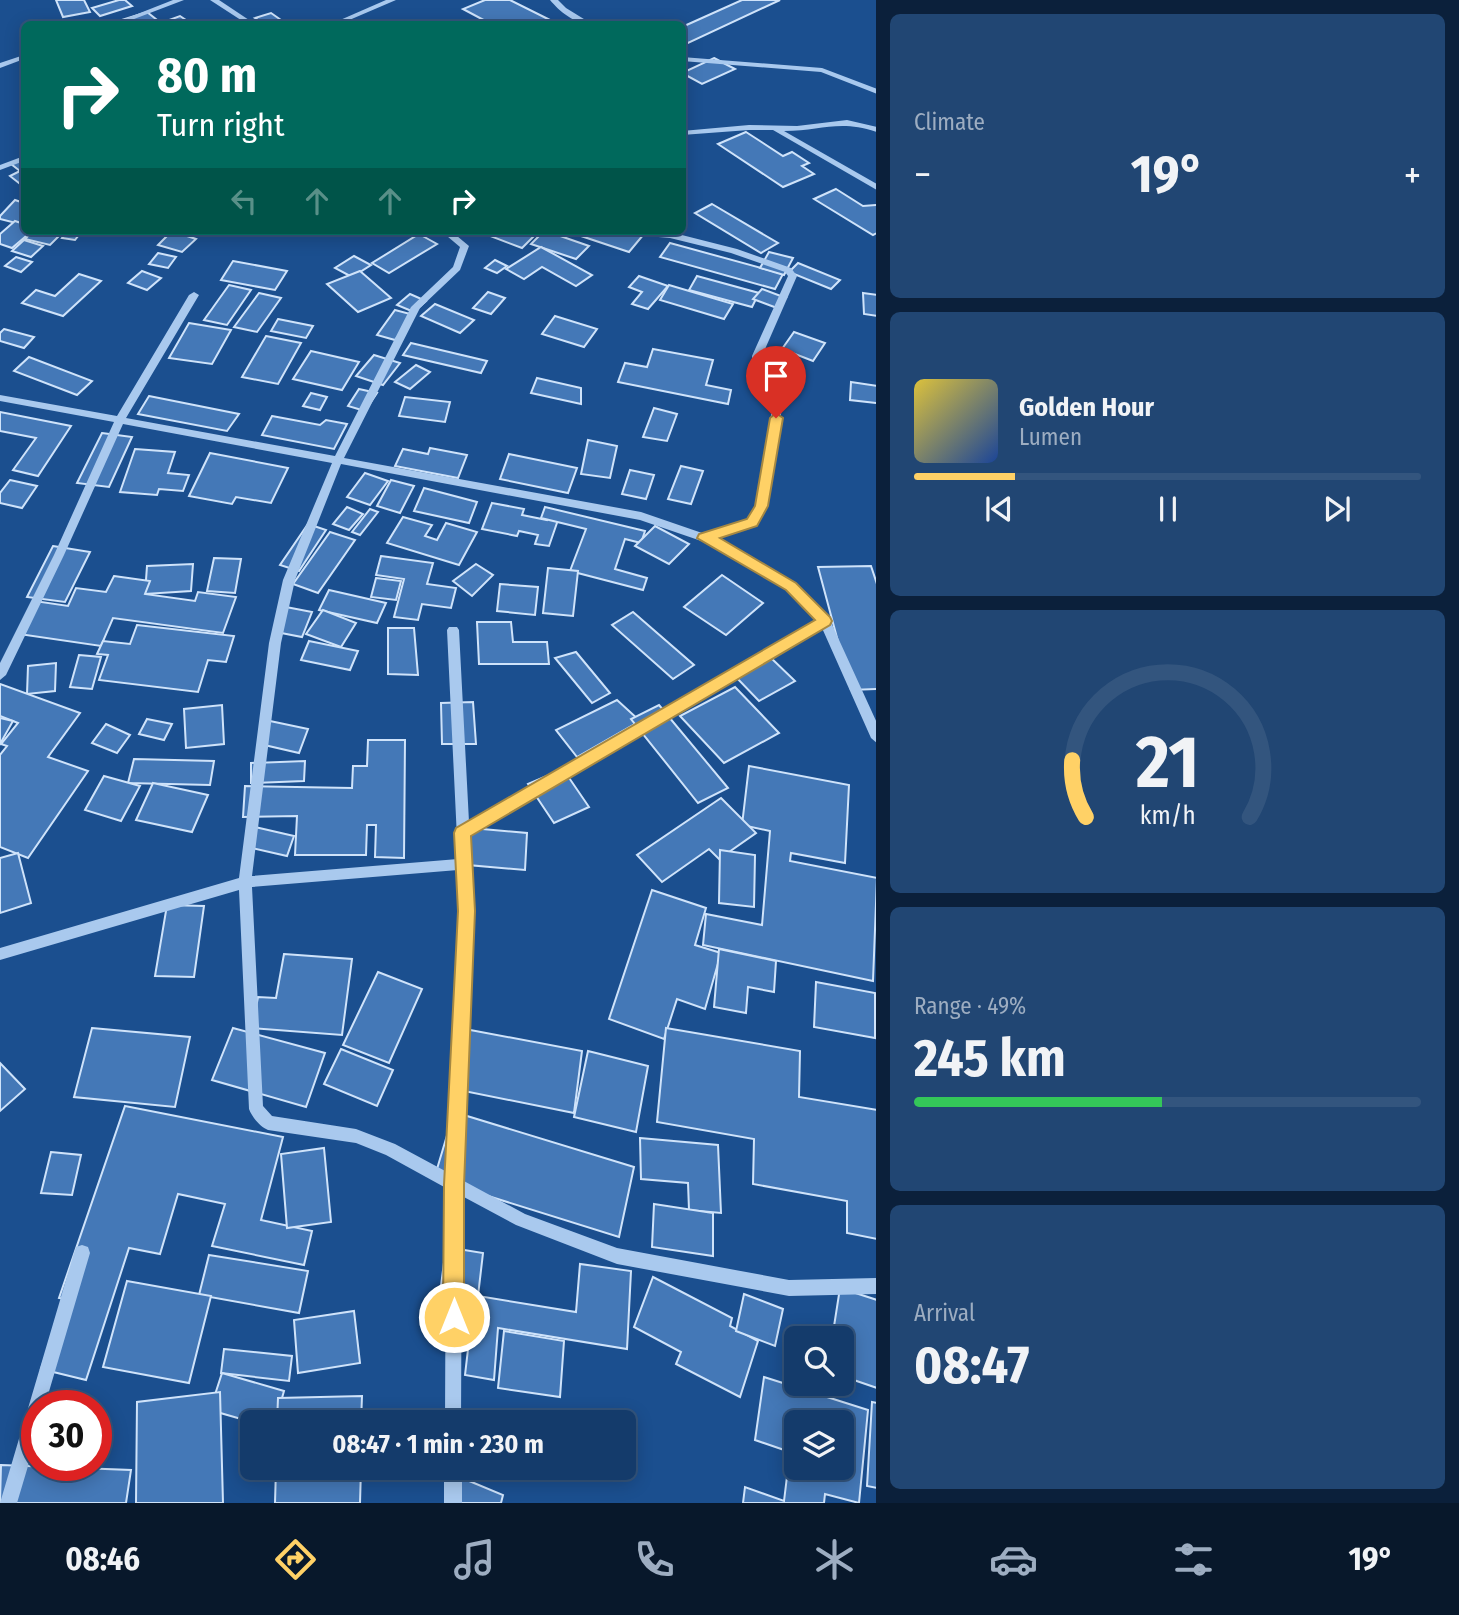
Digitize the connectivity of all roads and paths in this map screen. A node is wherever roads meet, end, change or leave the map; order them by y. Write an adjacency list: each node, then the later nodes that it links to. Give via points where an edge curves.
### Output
1 (180, 0): 5 (street)
2 (214, 0): 6 (street)
3 (392, 0): 7 (street)
4 (554, 0): 8 (street)
5 (124, 21)
6 (246, 21)
7 (342, 21)
8 (583, 21)
9 (21, 58): 11 (street)
10 (686, 59): 12 (street, via 822,71)
11 (0, 66)
12 (876, 92)
13 (773, 127): 14 (street, via 833,121 855,122); 15 (street); 18 (street)
14 (876, 130)
15 (686, 133)
16 (21, 159): 17 (street)
17 (0, 168)
18 (876, 188)
19 (451, 235): 24 (street, via 466,246 457,268 416,306)
20 (670, 235): 25 (street, via 734,251 788,270 793,276 757,356 758,381 778,402 761,506 752,523)
21 (194, 295): 23 (street)
22 (0, 398): 23 (street)
23 (120, 420): 24 (street); 28 (street)
24 (337, 461): 25 (street, via 641,516); 32 (street, via 289,580 275,643)
25 (704, 538): 26 (street, via 791,586)
26 (825, 621): 29 (street); 30 (street)
27 (453, 630): 30 (street)
28 (0, 675)
29 (876, 738)
30 (462, 833): 31 (street)
31 (464, 864): 32 (street); 34 (street, via 467,911)
32 (245, 883): 33 (street); 34 (street, via 256,1109 268,1123 356,1136 390,1149)
33 (0, 954)
34 (454, 1185): 36 (street, via 521,1220 617,1256 789,1288); 38 (street)
35 (82, 1253): 37 (street)
36 (876, 1286)
37 (42, 1390)
38 (453, 1410)
39 (21, 1460): 41 (street)
40 (453, 1480): 42 (street)
41 (8, 1503)
42 (453, 1503)

